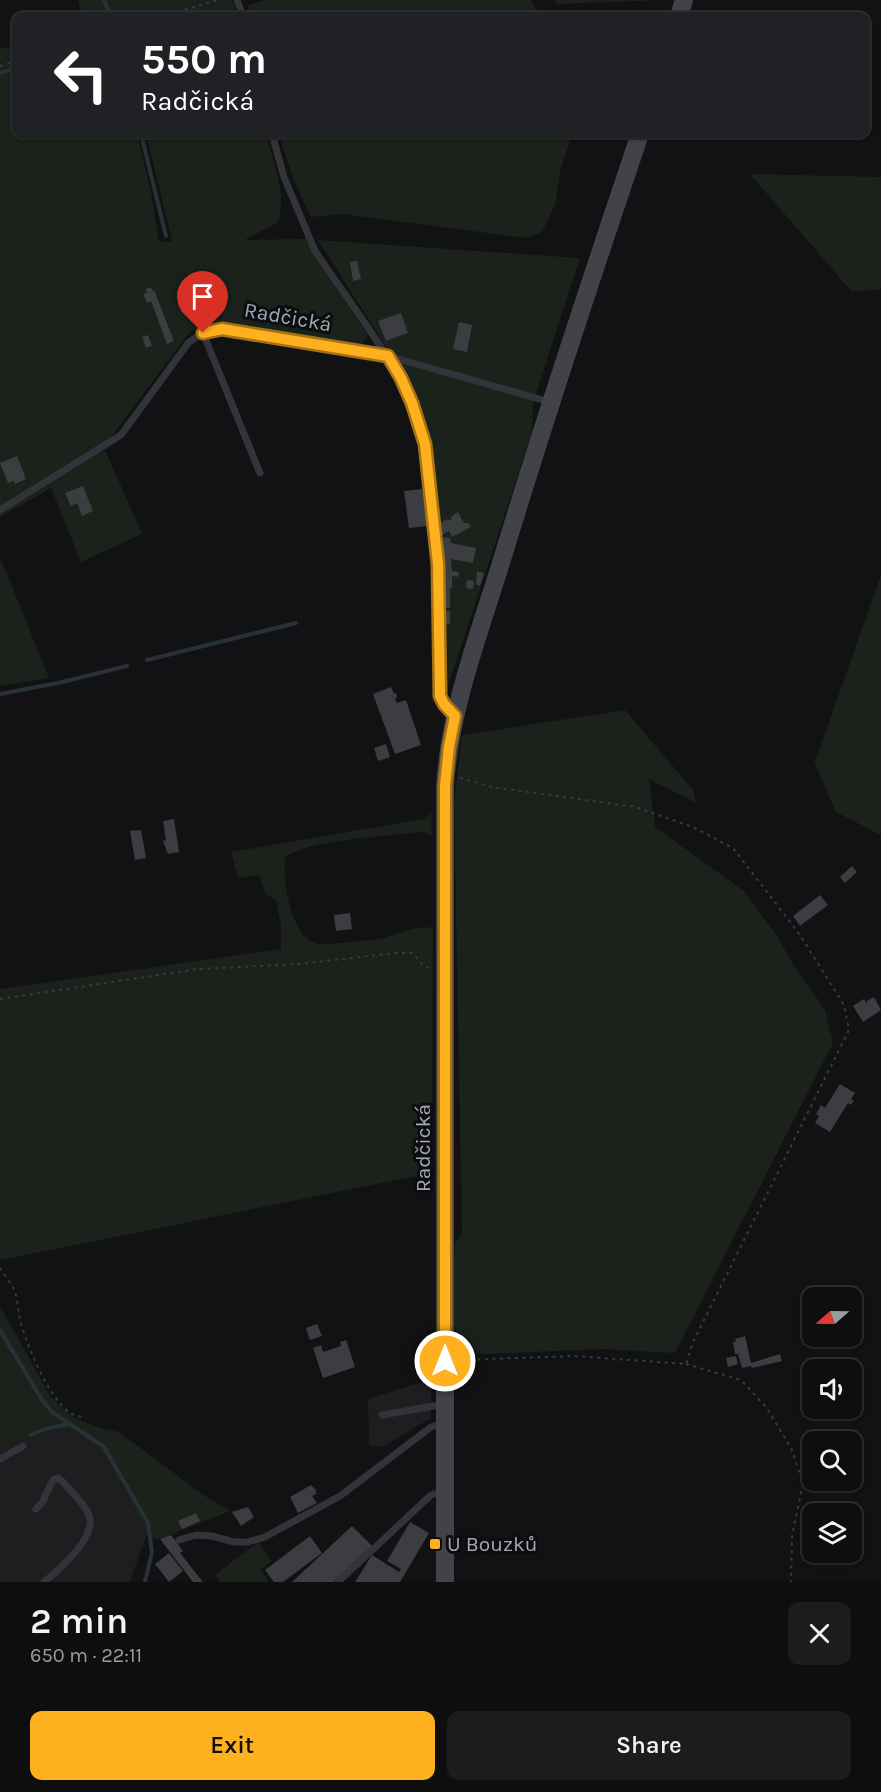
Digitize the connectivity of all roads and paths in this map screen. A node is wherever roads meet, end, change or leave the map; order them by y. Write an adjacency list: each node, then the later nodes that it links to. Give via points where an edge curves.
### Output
1 (218, 0): 2 (path)
2 (178, 12)
3 (273, 138): 6 (lane, Radčická, via 284,177 315,251)
4 (639, 138): 7 (street, Radčická)
5 (203, 333): 6 (lane, Radčická, via 222,329); 8 (lane); 9 (lane, via 189,342 121,435)
6 (388, 356): 7 (lane, Radčická); 10 (lane, Radčická, via 412,403 425,444 438,564 440,696)
7 (550, 402): 10 (street, Radčická)
8 (260, 473)
9 (0, 510)
10 (455, 716): 11 (street, Radčická)
11 (446, 773): 12 (street, Radčická); 16 (path, via 492,787 636,807 695,828 733,848 800,935 844,1005 849,1030 693,1342)
12 (445, 963): 13 (path, via 428,968 412,953 395,952 328,962 198,969); 15 (street, Radčická)
13 (0, 999)
14 (0, 1268): 19 (path, via 14,1288 23,1330 45,1382 73,1415)
15 (445, 1361): 16 (path, via 574,1356); 17 (street, Radčická)
16 (686, 1364): 28 (path, via 741,1380 766,1407 792,1450 803,1485 792,1536)
17 (445, 1413): 18 (lane); 22 (street, Radčická); 24 (lane, via 340,1496 265,1537 248,1542 196,1535)
18 (382, 1415)
19 (84, 1416)
20 (23, 1446): 21 (lane)
21 (0, 1459)
22 (445, 1491): 26 (lane, via 431,1495); 27 (street, Radčická)
23 (36, 1509): 25 (lane, via 53,1479 58,1478 89,1515 91,1525 62,1567)
24 (179, 1540)
25 (44, 1582)
26 (338, 1582)
27 (445, 1582)
28 (791, 1582)

